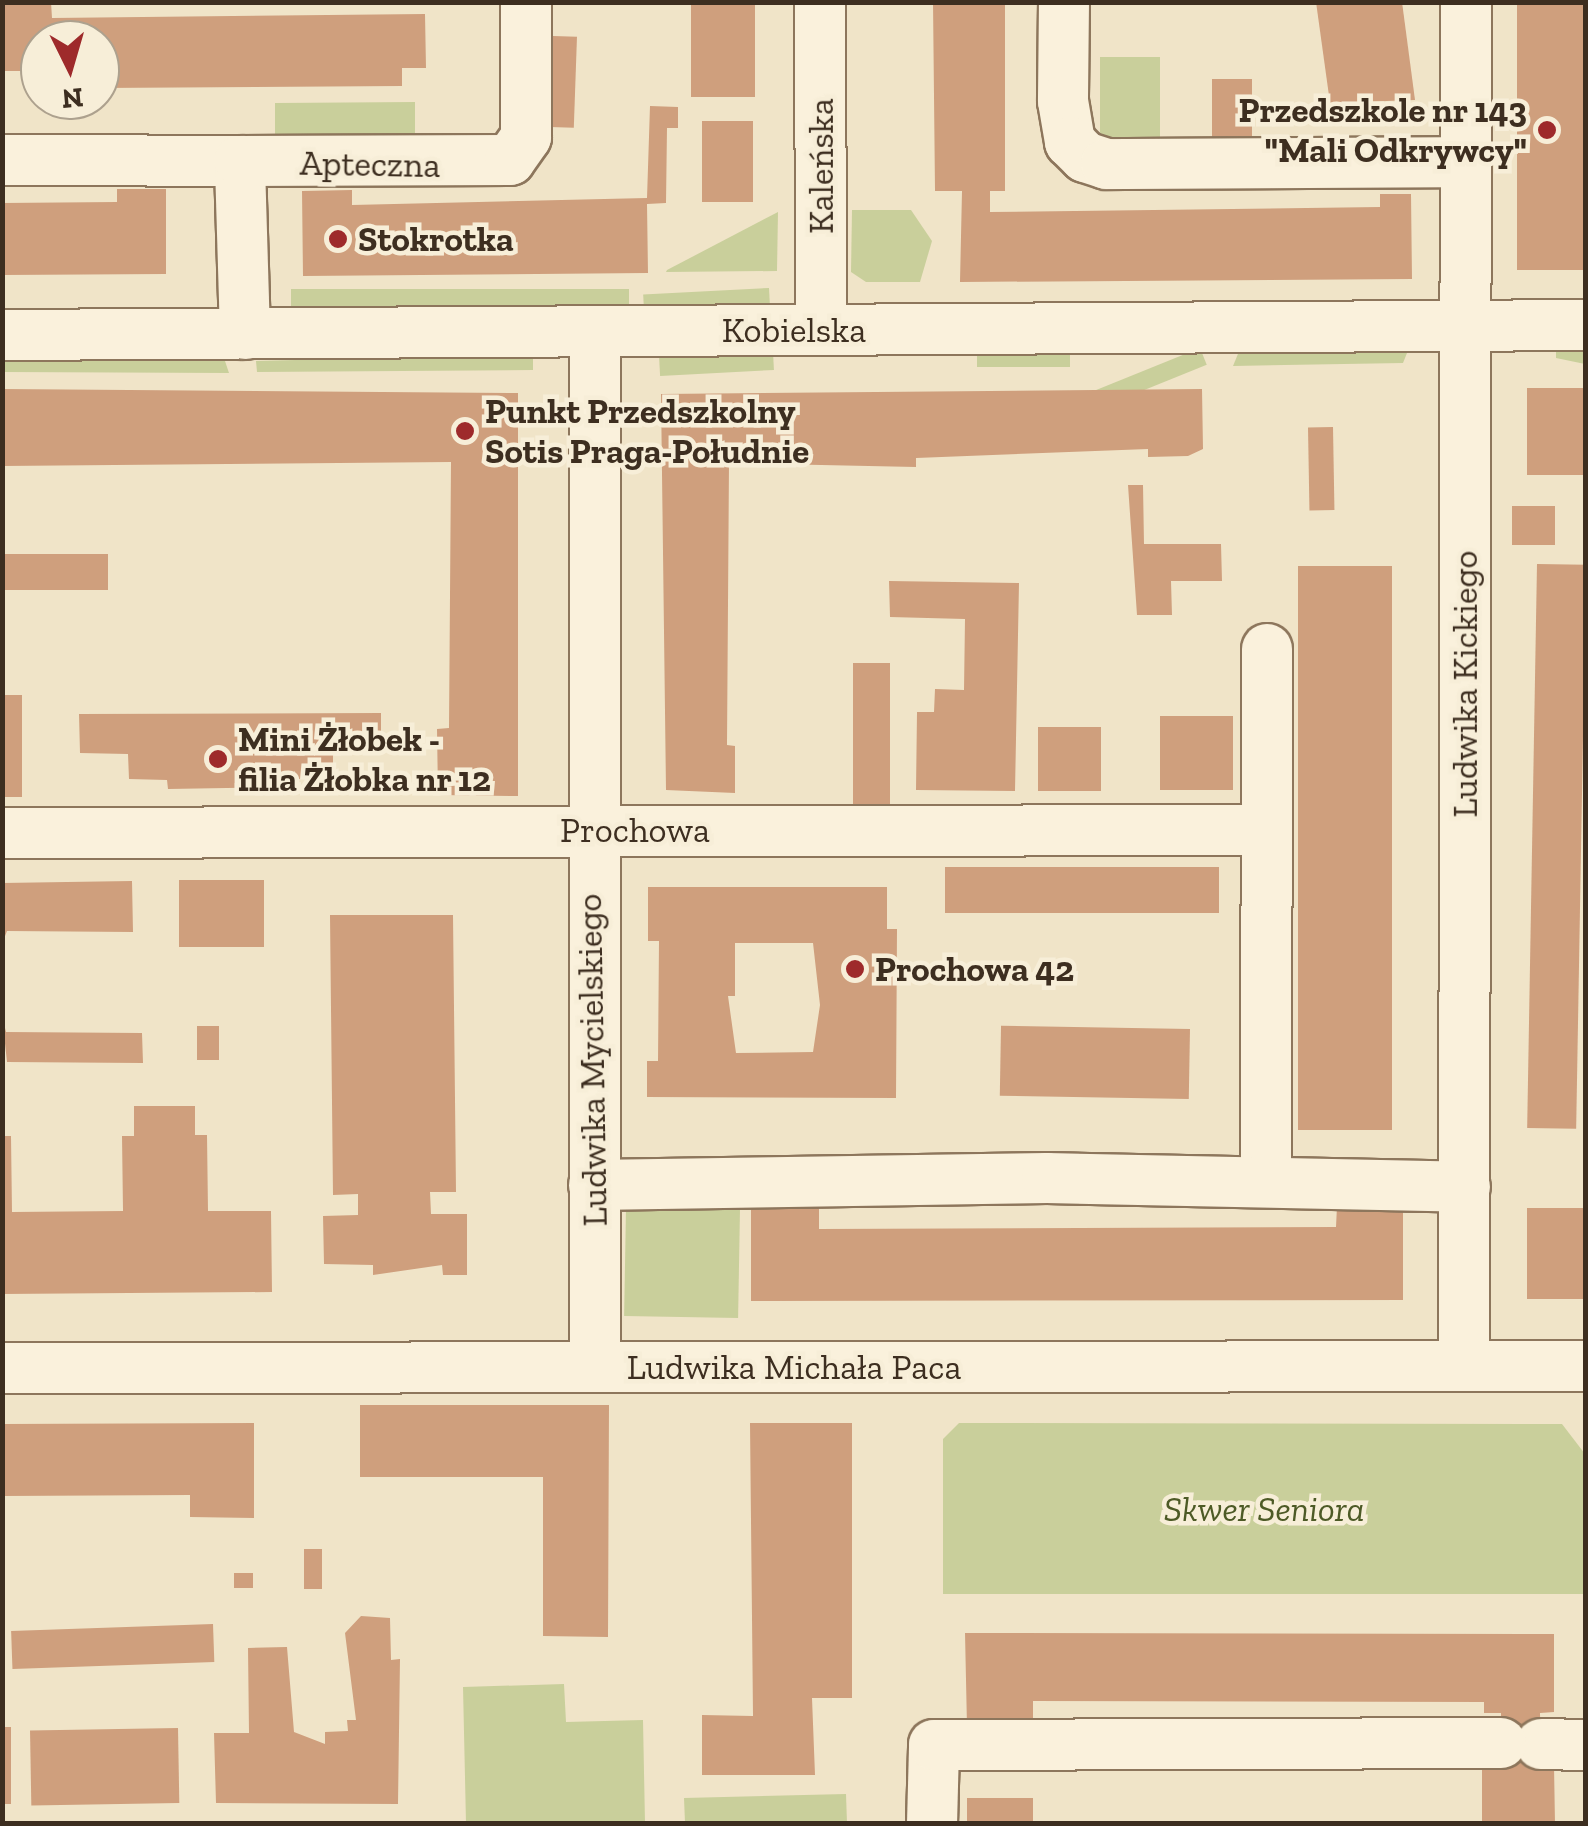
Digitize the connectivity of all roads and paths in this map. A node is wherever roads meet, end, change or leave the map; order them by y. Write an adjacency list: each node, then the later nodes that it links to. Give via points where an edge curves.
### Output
1 (526, 2): 6 (street, Apteczna, via 526,136 510,160)
2 (820, 2): 10 (street, Kaleńska)
3 (1064, 2): 7 (street, via 1063,101 1070,142 1106,164)
4 (1466, 2): 7 (street, Ludwika Kickiego)
5 (2, 160): 6 (street)
6 (240, 161): 12 (street)
7 (1466, 162): 8 (street, Ludwika Kickiego)
8 (1466, 324): 9 (street, Kobielska); 10 (street, Kobielska); 20 (street, Ludwika Kickiego)
9 (1586, 325)
10 (821, 330): 11 (street, Kobielska)
11 (595, 332): 12 (street, Kobielska); 15 (street, Ludwika Mycielskiego)
12 (246, 334): 13 (street, Kobielska)
13 (2, 335)
14 (1267, 649): 16 (street)
15 (590, 830): 16 (street, Prochowa); 17 (street, Prochowa); 19 (street, Ludwika Mycielskiego)
16 (1268, 830): 18 (street)
17 (2, 833)
18 (1266, 1180): 19 (street); 20 (street)
19 (594, 1184): 24 (street, Ludwika Mycielskiego)
20 (1465, 1187): 21 (street, Ludwika Kickiego)
21 (1464, 1366): 22 (street, Ludwika Michała Paca); 24 (street, Ludwika Michała Paca)
22 (1586, 1366)
23 (2, 1368): 24 (street, Ludwika Michała Paca)
24 (596, 1368)
25 (1542, 1744): 26 (street, via 934,1745)
26 (932, 1824)

